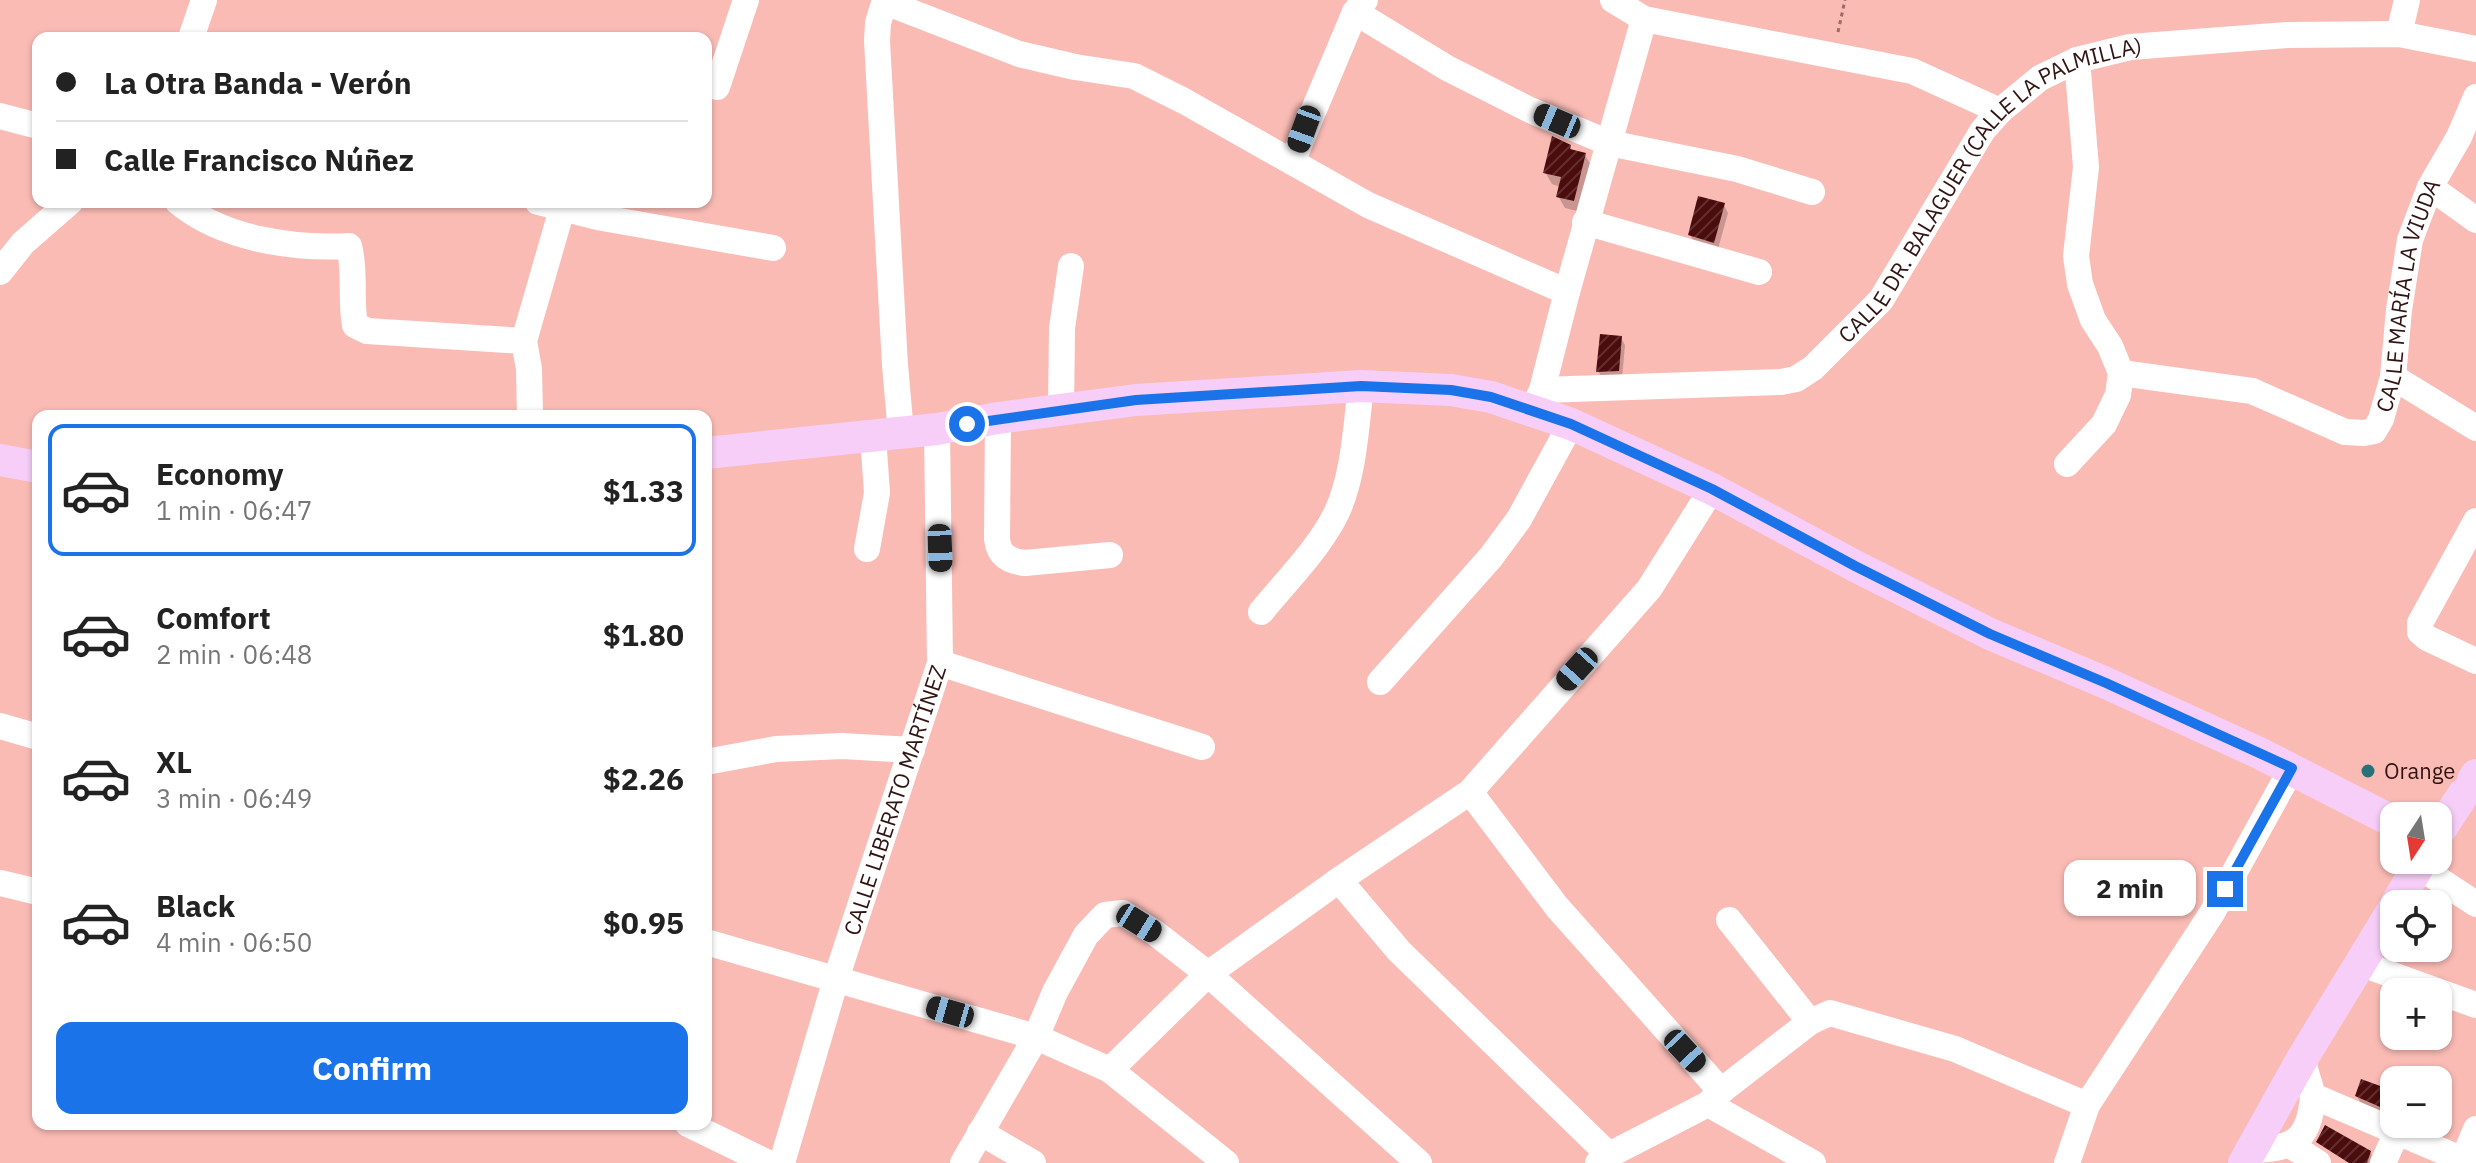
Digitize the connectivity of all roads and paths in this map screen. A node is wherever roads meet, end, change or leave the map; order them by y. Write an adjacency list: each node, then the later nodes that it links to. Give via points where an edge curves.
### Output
1 (204, 0): 9 (street)
2 (746, 0): 14 (street)
3 (1613, 0): 8 (street)
4 (1845, 0): 12 (path)
5 (2407, 0): 10 (street)
6 (885, 1): 20 (street, via 1019,54 1134,76); 45 (street, via 877,41 895,365)
7 (1360, 6): 19 (street, via 1447,68); 20 (street)
8 (1644, 19): 12 (street); 19 (street)
9 (193, 32)
10 (2399, 34): 11 (street, CALLE DR. BALAGUER (CALLE LA PALMILLA)); 13 (street, CALLE DR. BALAGUER (CALLE LA PALMILLA), via 2287,35 2130,47)
11 (2476, 49)
12 (1833, 56): 16 (street, via 1912,71)
13 (2077, 60): 16 (street, CALLE DR. BALAGUER (CALLE LA PALMILLA), via 2040,78); 35 (street, via 2086,167 2076,256 2093,320)
14 (717, 87)
15 (2476, 97): 21 (street, CALLE MARÍA LA VIUDA)
16 (2000, 111): 38 (street, CALLE DR. BALAGUER (CALLE LA PALMILLA), via 1963,160 1881,300 1796,379)
17 (0, 116): 18 (street)
18 (32, 124)
19 (1609, 143): 22 (street, via 1737,169); 28 (street)
20 (1292, 162): 33 (street, via 1368,205)
21 (2430, 187): 27 (street); 36 (street, CALLE MARÍA LA VIUDA, via 2410,240)
22 (1812, 192)
23 (63, 208): 31 (street)
24 (185, 208): 34 (street, via 250,238 349,246 355,325 367,331)
25 (550, 208): 34 (street)
26 (561, 208): 29 (street)
27 (2476, 220)
28 (1585, 222): 32 (street); 33 (street)
29 (773, 248)
30 (1071, 266): 40 (street, via 1062,328)
31 (0, 272)
32 (1759, 272)
33 (1567, 292): 38 (street)
34 (524, 341): 39 (street)
35 (2121, 373): 36 (street, CALLE MARÍA LA VIUDA, via 2252,391 2345,432 2364,433 2374,431 2381,419); 48 (street, via 2118,395 2104,424)
36 (2393, 377): 43 (street)
37 (1361, 386): 38 (main road); 40 (main road, via 1136,400); 55 (street, via 1353,459 1336,513)
38 (1537, 400): 42 (main road)
39 (530, 410)
40 (1061, 411): 41 (main road)
41 (998, 418): 44 (main road); 53 (street, via 997,539 1002,555 1025,563)
42 (1571, 424): 50 (main road); 58 (street, via 1519,519 1491,557)
43 (2476, 428)
44 (937, 429): 45 (main road); 57 (street, CALLE LIBERATO MARTÍNEZ)
45 (887, 434): 46 (main road); 52 (street)
46 (712, 452)
47 (0, 460): 49 (main road)
48 (2067, 464)
49 (32, 466)
50 (1712, 489): 64 (main road, via 1990,634); 66 (street, via 1649,589)
51 (2476, 521): 54 (street)
52 (867, 549)
53 (1110, 555)
54 (2467, 556): 56 (street, via 2420,623 2420,632)
55 (1261, 612)
56 (2476, 661)
57 (940, 663): 61 (street); 62 (street, CALLE LIBERATO MARTÍNEZ)
58 (1380, 682)
59 (0, 726): 60 (street)
60 (32, 735)
61 (1202, 747)
62 (912, 750): 63 (street, via 776,749); 79 (street, CALLE LIBERATO MARTÍNEZ)
63 (712, 761)
64 (2292, 768): 68 (main road); 87 (street, via 2212,913)
65 (2476, 775): 67 (main road)
66 (1470, 792): 70 (street); 86 (street, via 1557,907)
67 (2452, 812)
68 (2380, 815)
69 (2435, 874): 73 (street)
70 (1339, 880): 78 (street); 96 (street, via 1399,951)
71 (0, 883): 72 (street)
72 (32, 891)
73 (2476, 904)
74 (1729, 920): 81 (street)
75 (2380, 932): 77 (main road)
76 (712, 944): 79 (street)
77 (2362, 964): 80 (street); 83 (main road)
78 (1208, 974): 82 (street, via 1123,913 1105,915 1072,959); 84 (street); 103 (street)
79 (836, 979): 82 (street); 99 (street, CALLE LIBERATO MARTÍNEZ)
80 (2476, 1005)
81 (1810, 1022): 86 (street); 87 (street, via 1830,1013 1955,1049)
82 (1036, 1037): 84 (street); 91 (street)
83 (2302, 1059): 85 (street); 95 (main road)
84 (1110, 1070): 102 (street)
85 (2313, 1096): 88 (street); 94 (street, via 2311,1117)
86 (1715, 1097): 96 (street); 104 (street)
87 (2087, 1105): 105 (street)
88 (2380, 1125)
89 (2476, 1129): 97 (street)
90 (700, 1130): 98 (street)
91 (980, 1132): 100 (street); 101 (street)
92 (2394, 1138): 107 (street)
93 (2410, 1138): 97 (street)
94 (2290, 1145): 95 (street); 106 (street)
95 (2246, 1156)
96 (1603, 1159)
97 (2462, 1162)
98 (768, 1163)
99 (782, 1163)
100 (963, 1163)
101 (1033, 1163)
102 (1226, 1163)
103 (1419, 1163)
104 (1813, 1163)
105 (2067, 1163)
106 (2318, 1163)
107 (2383, 1163)

